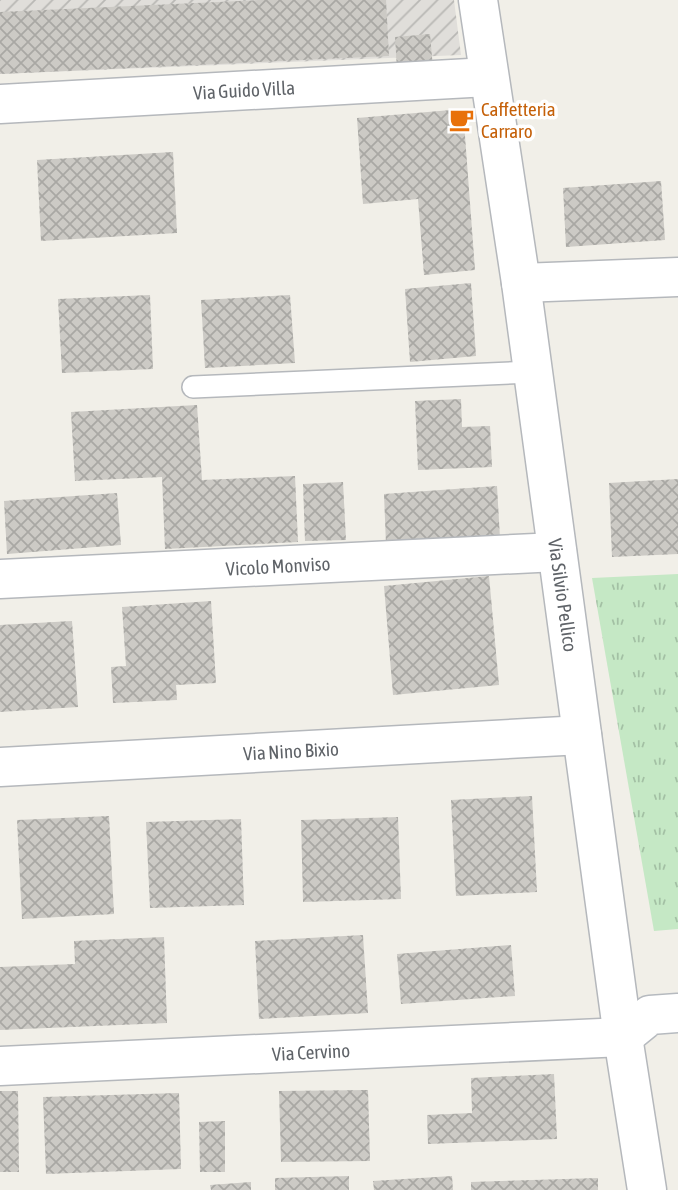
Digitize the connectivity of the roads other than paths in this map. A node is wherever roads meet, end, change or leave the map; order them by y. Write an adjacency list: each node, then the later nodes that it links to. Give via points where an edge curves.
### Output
1 (478, 0): 2 (street, Via Silvio Pellico)
2 (488, 77): 3 (street, Via Guido Villa); 5 (street, Via Silvio Pellico)
3 (0, 104)
4 (678, 277): 5 (street)
5 (521, 283): 6 (street, Via Silvio Pellico)
6 (531, 372): 7 (lane); 8 (street, Via Silvio Pellico)
7 (192, 387)
8 (557, 552): 9 (street, Vicolo Monviso); 10 (street, Via Silvio Pellico)
9 (0, 579)
10 (582, 735): 11 (street, Via Nino Bixio); 13 (street, Via Silvio Pellico)
11 (0, 767)
12 (678, 1013): 13 (street, via 650,1014)
13 (623, 1037): 14 (street, Via Cervino); 15 (street, Via Silvio Pellico)
14 (0, 1066)
15 (647, 1190)

